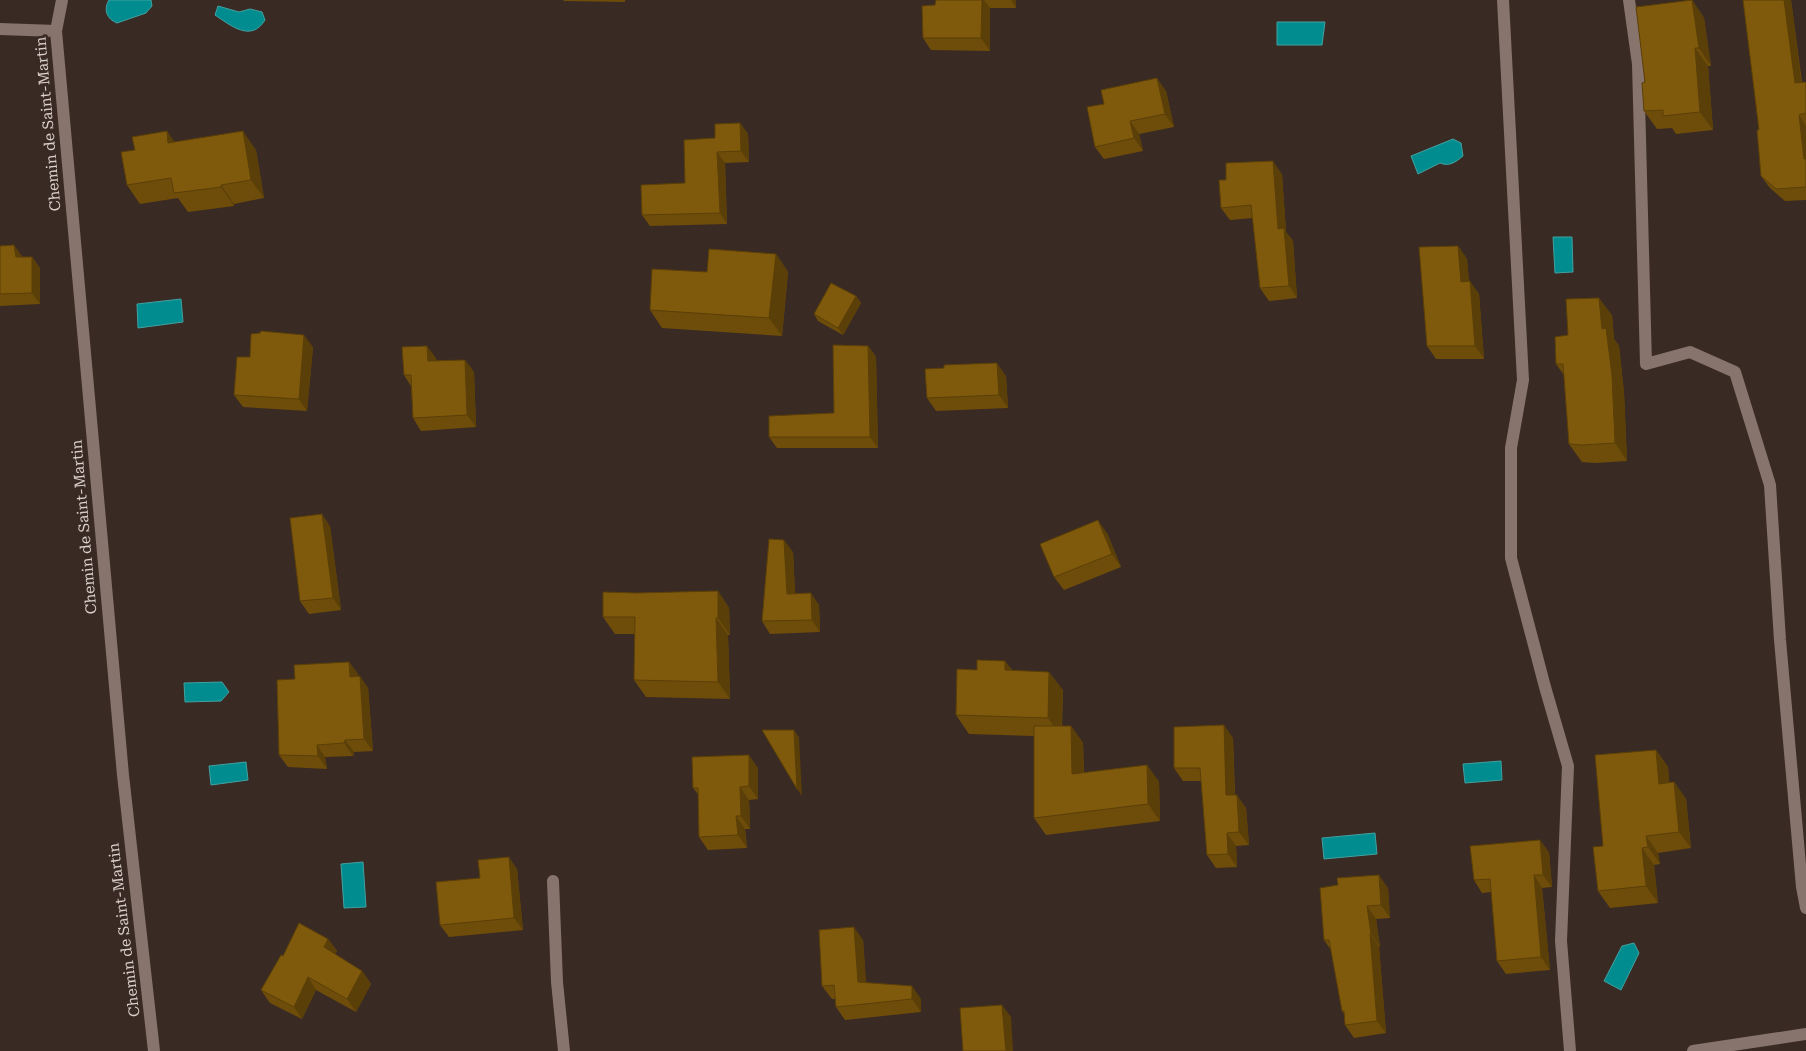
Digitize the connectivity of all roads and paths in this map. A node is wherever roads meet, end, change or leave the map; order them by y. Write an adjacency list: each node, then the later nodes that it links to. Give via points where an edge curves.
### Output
1 (62, 0): 5 (street, Chemin de Saint-Martin)
2 (1503, 0): 11 (street, via 1523,380 1512,448 1510,558 1568,766 1562,941)
3 (1630, 0): 7 (street, via 1638,64 1646,364 1690,352 1735,372 1770,485 1780,640)
4 (0, 29): 5 (street)
5 (56, 31): 9 (street, Chemin de Saint-Martin, via 123,775)
6 (553, 881): 10 (street)
7 (1806, 908)
8 (1806, 1034): 12 (street)
9 (154, 1051)
10 (564, 1051)
11 (1570, 1051)
12 (1693, 1051)

